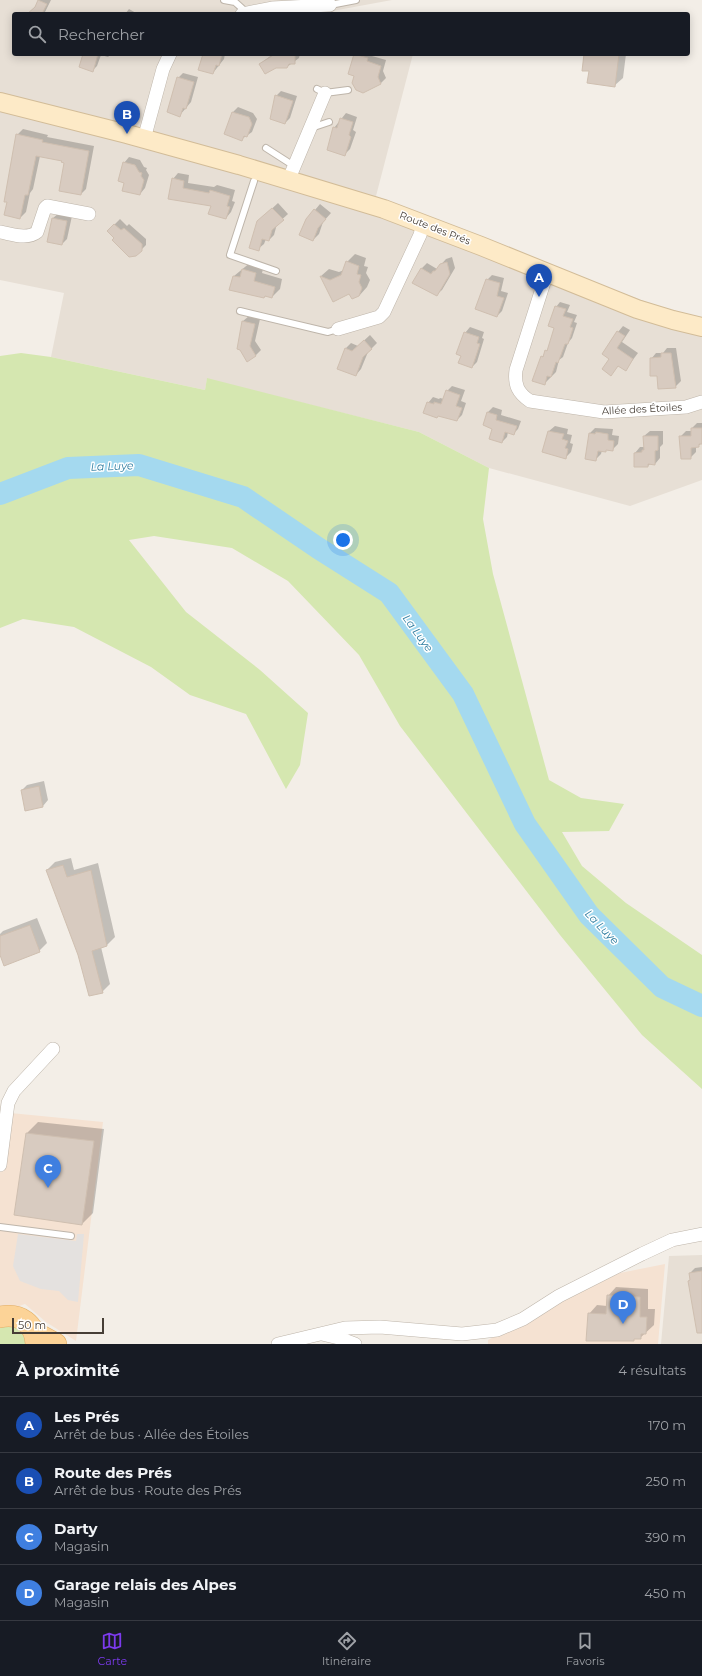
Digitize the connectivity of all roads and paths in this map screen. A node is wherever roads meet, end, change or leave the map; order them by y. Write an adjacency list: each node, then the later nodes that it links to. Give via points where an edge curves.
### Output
1 (224, 0): 4 (lane, via 235,2)
2 (356, 0): 3 (lane)
3 (328, 2): 5 (street)
4 (242, 12)
5 (253, 12)
6 (169, 56): 12 (street, via 163,69)
7 (348, 90): 8 (lane)
8 (321, 91): 11 (street)
9 (0, 102): 12 (street, Route des Prés)
10 (329, 122): 11 (lane)
11 (310, 129): 14 (street)
12 (144, 139): 14 (street, Route des Prés)
13 (266, 148): 14 (lane)
14 (291, 173): 17 (street, Route des Prés)
15 (254, 181): 19 (lane, via 230,255)
16 (89, 214): 18 (street, via 47,206 35,234 22,236)
17 (423, 224): 20 (street, Route des Prés); 23 (street, via 420,236 384,312 379,317)
18 (0, 232)
19 (276, 271)
20 (547, 273): 22 (street, Route des Prés, via 637,309); 24 (street, Allée des Étoiles, via 516,370 516,388 522,396 530,401 604,412 686,407)
21 (240, 311): 23 (lane, via 328,332)
22 (702, 327)
23 (338, 329)
24 (702, 402)
25 (53, 1049): 26 (street, via 14,1091 8,1103)
26 (0, 1159)
27 (0, 1227): 29 (lane)
28 (702, 1234): 31 (street, via 672,1240 642,1254 559,1296 523,1319 497,1330 462,1334 373,1327 345,1328)
29 (71, 1236)
30 (0, 1317): 32 (main road, via 13,1316 24,1319 31,1326)
31 (319, 1334): 34 (street); 35 (street)
32 (35, 1338): 33 (main road)
33 (56, 1344)
34 (278, 1344)
35 (355, 1344)

